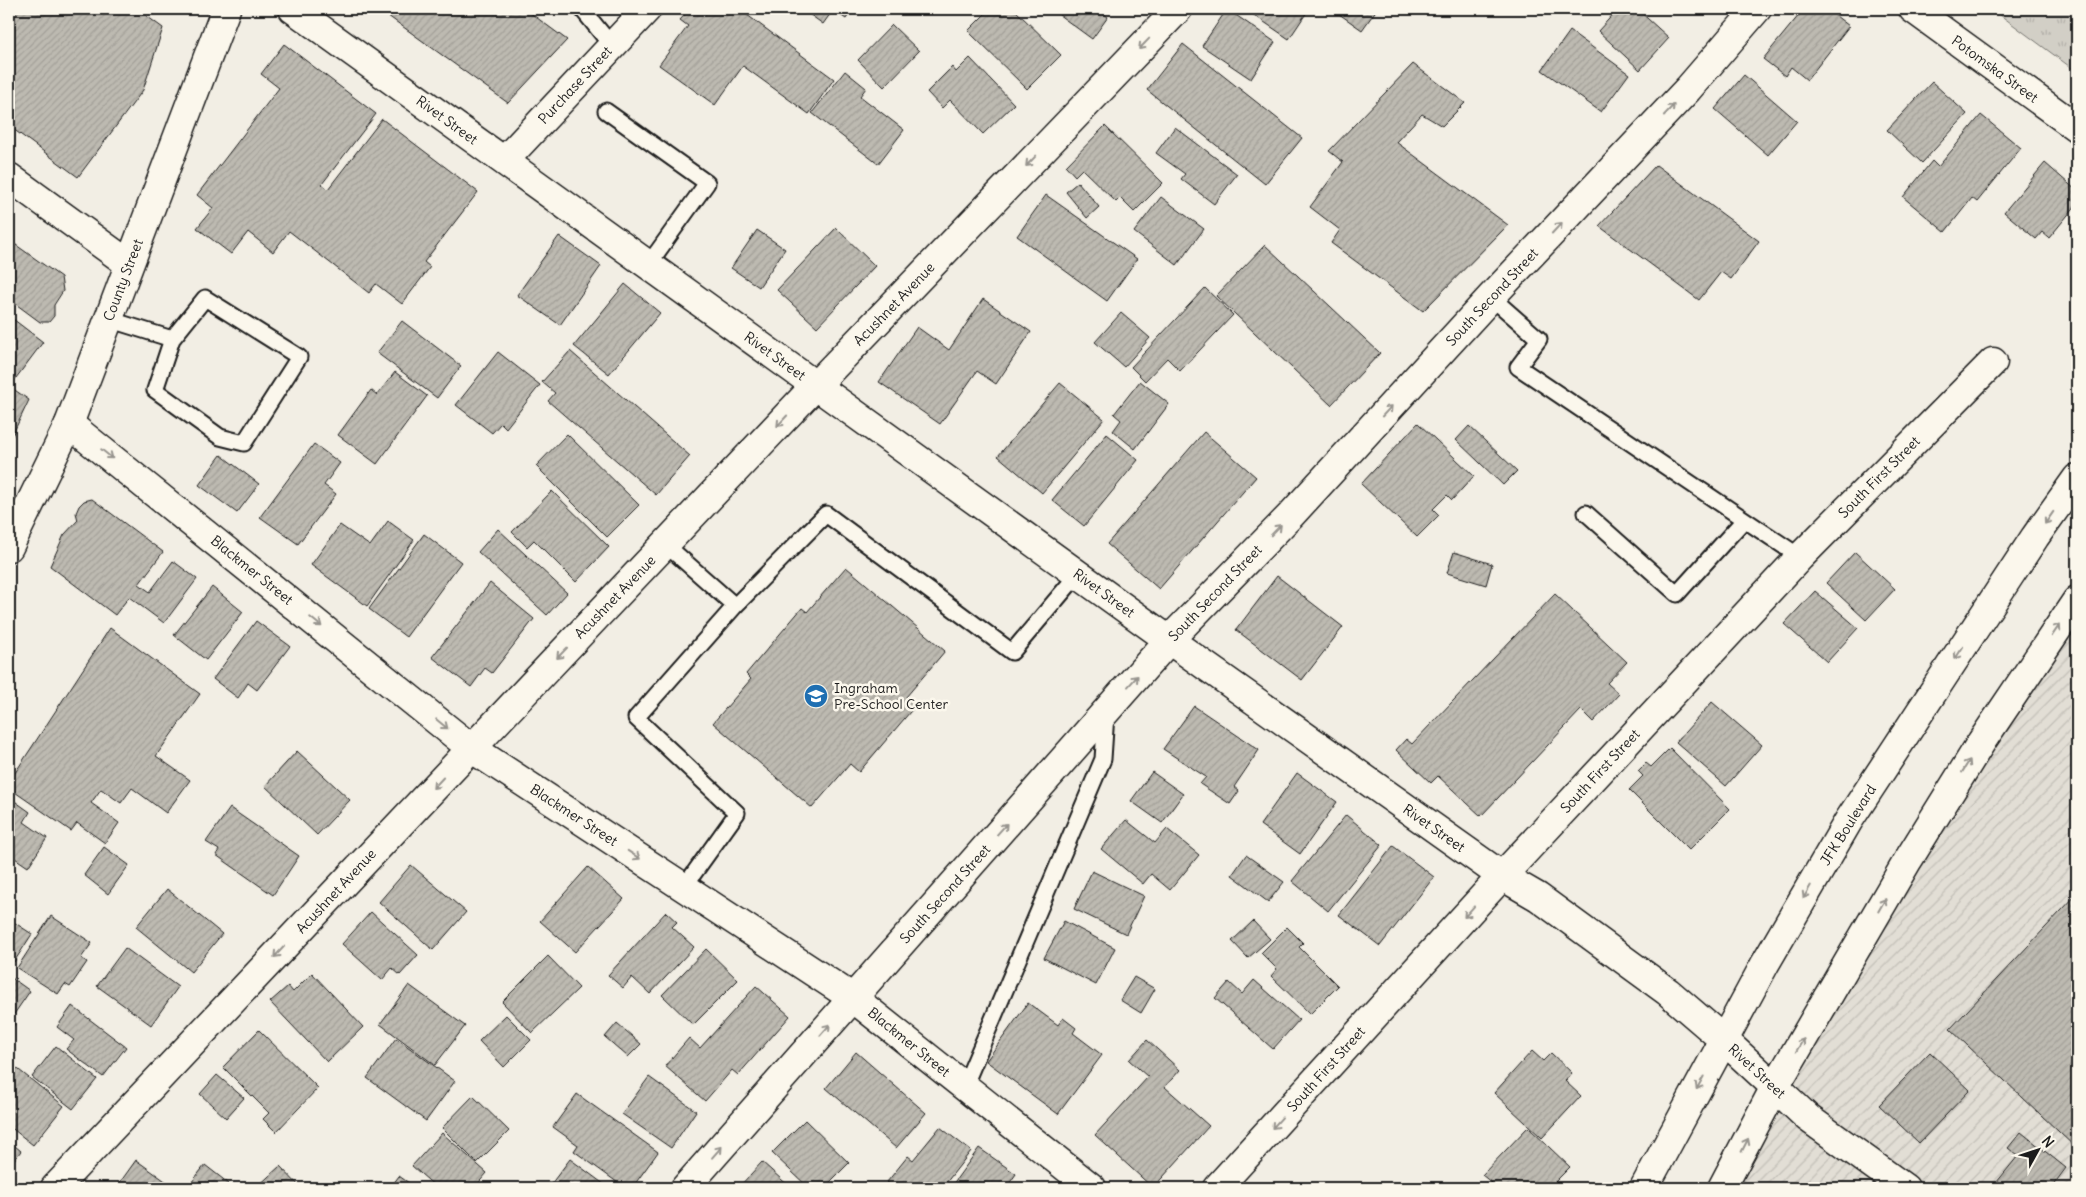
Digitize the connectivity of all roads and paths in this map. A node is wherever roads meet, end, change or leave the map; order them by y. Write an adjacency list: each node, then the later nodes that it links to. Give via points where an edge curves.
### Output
1 (226, 9): 13 (street, County Street)
2 (582, 9): 8 (lane)
3 (647, 9): 8 (street, Purchase Street)
4 (1178, 9): 19 (street, Acushnet Avenue, one-way to 19)
5 (1757, 9): 15 (street, South Second Street, one-way to 5, via 1688,89)
6 (1913, 9): 10 (street, Potomska Street)
7 (306, 12): 11 (street, Rivet Street)
8 (612, 46): 11 (street, Purchase Street)
9 (606, 111): 14 (lane, via 707,183)
10 (2077, 128)
11 (504, 161): 14 (street, Rivet Street)
12 (9, 177): 13 (street)
13 (130, 264): 16 (street, County Street)
14 (648, 265): 19 (street, Rivet Street)
15 (1491, 297): 23 (lane, via 1539,339 1518,367); 30 (street, South Second Street, one-way to 15, via 1291,515)
16 (108, 319): 17 (lane); 20 (street, County Street)
17 (172, 339): 17 (lane, via 205,298 299,357 244,443 220,437 156,390)
18 (1993, 362): 26 (street, South First Street)
19 (816, 385): 25 (street, Acushnet Avenue, one-way to 25); 27 (street, Rivet Street)
20 (69, 424): 24 (street, County Street); 32 (street, Blackmer Street, one-way to 32)
21 (2077, 478): 36 (street, JFK Boulevard, one-way to 36, via 1849,820)
22 (1586, 513): 23 (lane, via 1676,594)
23 (1744, 520): 26 (lane)
24 (10, 540)
25 (665, 544): 29 (lane); 32 (street, Acushnet Avenue, one-way to 32)
26 (1800, 557): 33 (street, South First Street)
27 (1078, 574): 29 (lane, via 1012,652 826,514); 30 (street, Rivet Street)
28 (2077, 600): 38 (street, one-way to 28, via 1908,860 1982,741)
29 (735, 606): 34 (lane, via 636,718 737,813)
30 (1169, 640): 31 (street, South Second Street, one-way to 30); 33 (street, Rivet Street)
31 (1106, 712): 35 (street, South Second Street, one-way to 31); 37 (lane, via 1103,759)
32 (471, 748): 34 (street, Blackmer Street, one-way to 34); 39 (street, Acushnet Avenue, one-way to 39)
33 (1502, 876): 36 (street, Rivet Street, via 1538,896 1668,992); 42 (street, South First Street, one-way to 42)
34 (684, 887): 35 (street, Blackmer Street)
35 (853, 998): 37 (street, Blackmer Street); 40 (street, South Second Street, one-way to 35)
36 (1724, 1040): 38 (street, Rivet Street); 43 (street, JFK Boulevard, one-way to 43)
37 (964, 1086): 41 (street, Blackmer Street)
38 (1775, 1087): 44 (street, one-way to 38); 45 (street, Rivet Street, via 1808,1118)
39 (55, 1188)
40 (685, 1188)
41 (1092, 1188)
42 (1217, 1188)
43 (1644, 1188)
44 (1722, 1188)
45 (1905, 1188)

